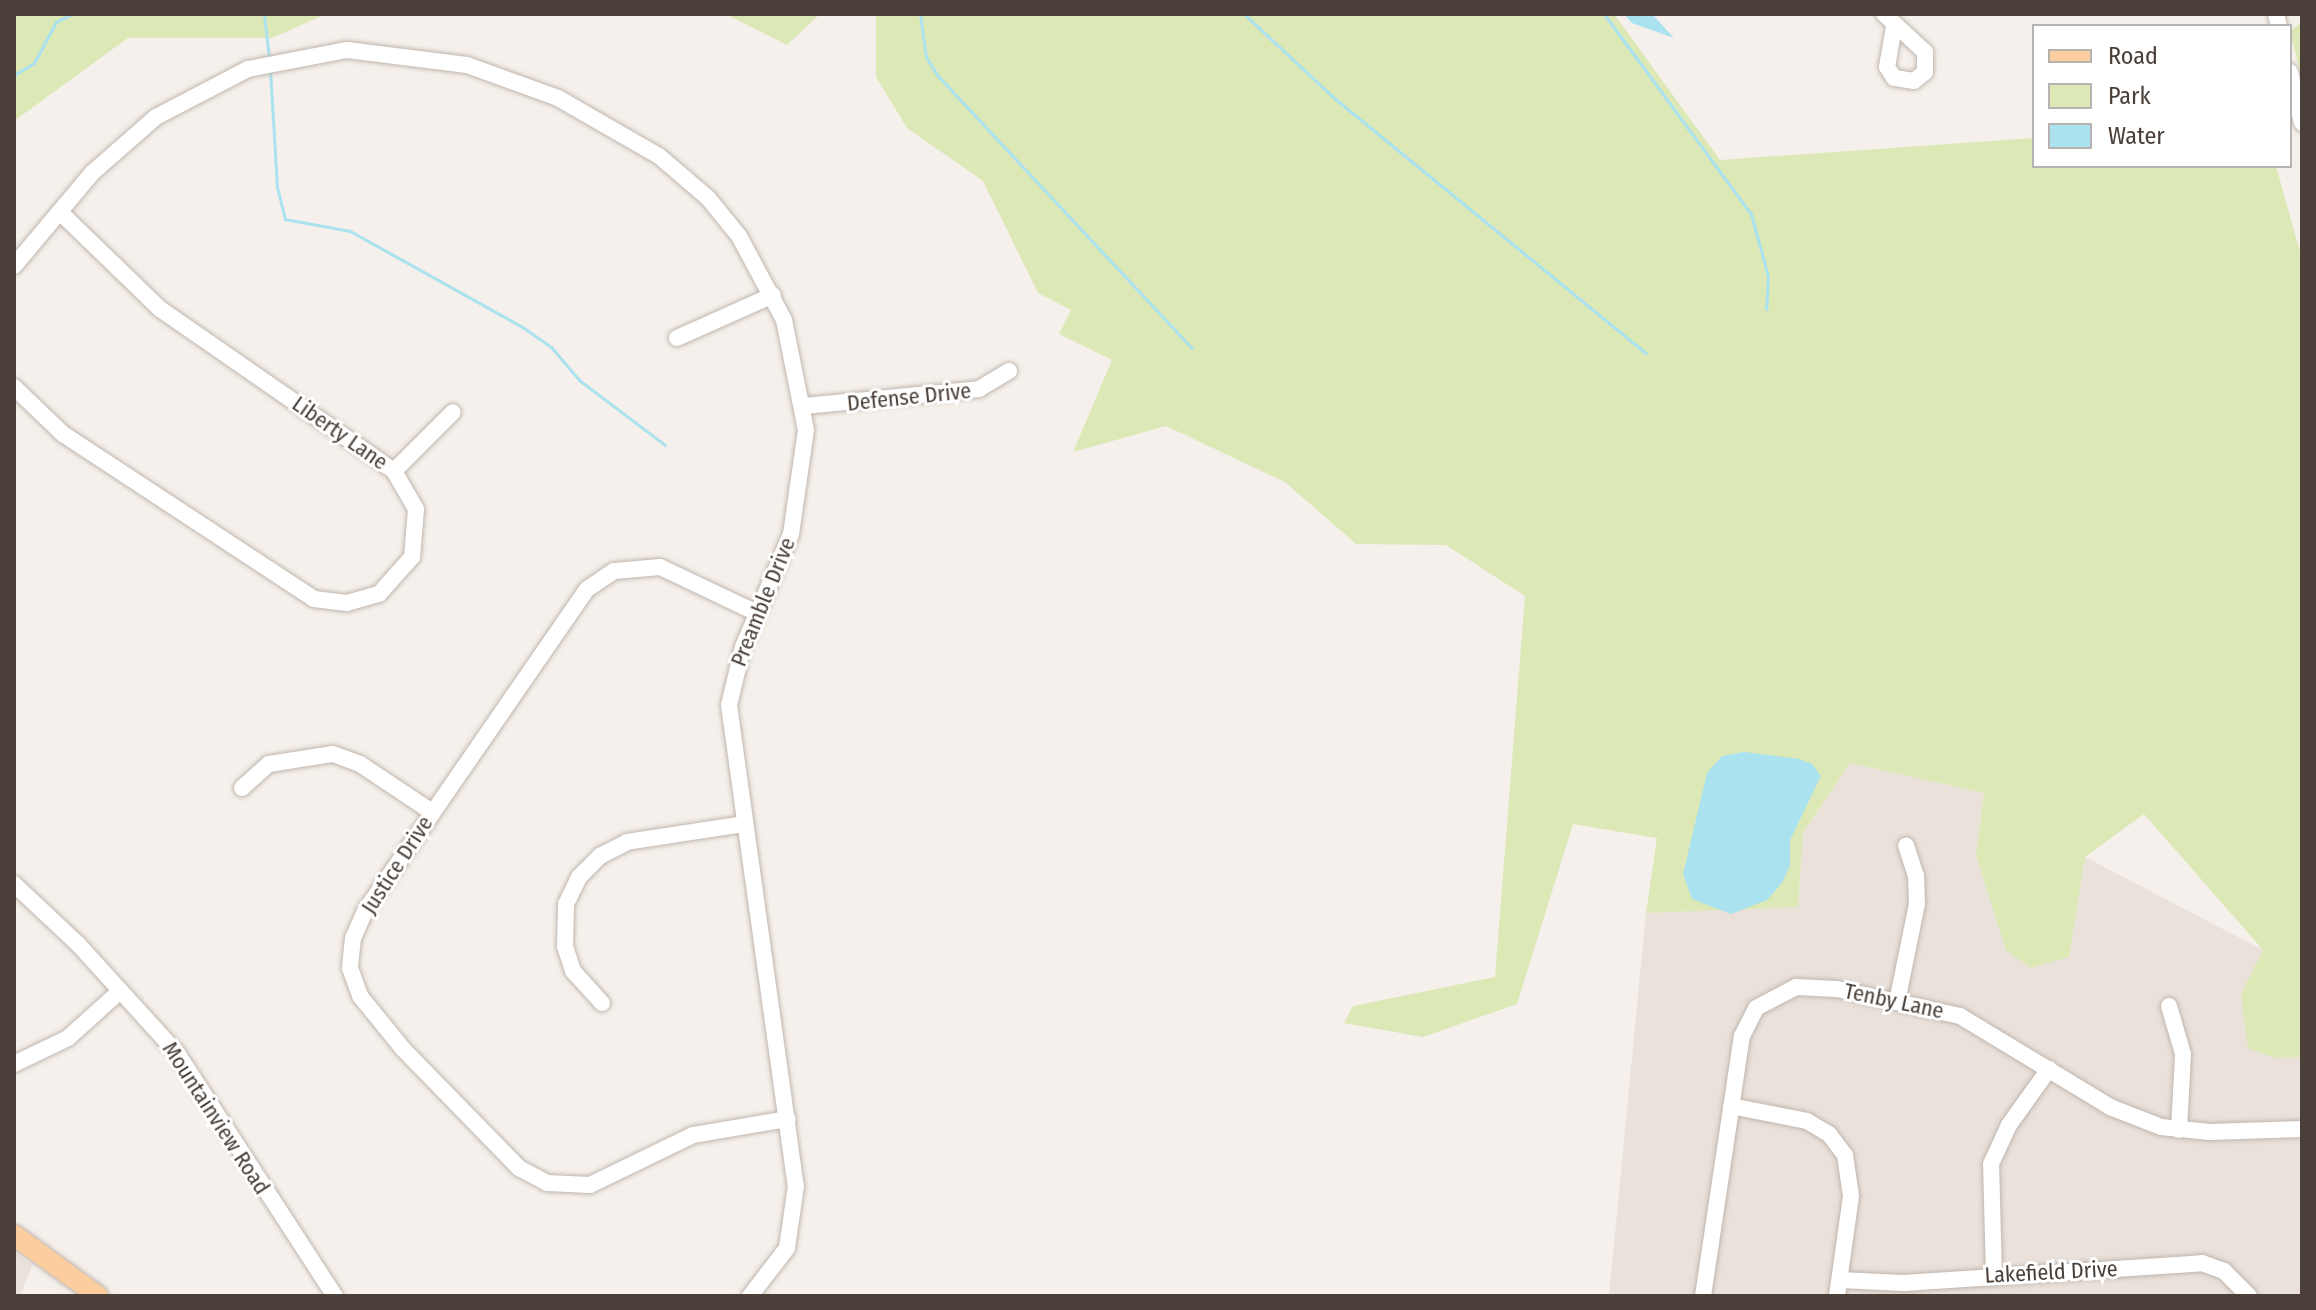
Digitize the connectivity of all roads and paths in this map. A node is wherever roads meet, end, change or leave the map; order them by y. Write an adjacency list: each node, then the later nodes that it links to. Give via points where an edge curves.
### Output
1 (2292, 80): 2 (street)
2 (2302, 123)
3 (60, 212): 4 (street, Preamble Drive); 5 (street, Preamble Drive, via 138,130 229,76 308,54 408,54 522,83 628,135 716,207); 11 (street, Liberty Lane, via 159,308)
4 (14, 266)
5 (773, 295): 6 (street); 9 (street, Preamble Drive, via 790,338)
6 (677, 338)
7 (1009, 371): 9 (street, Defense Drive, via 979,389)
8 (14, 387): 11 (street, Liberty Lane, via 63,434 285,583 331,603 379,594 412,557 416,509)
9 (804, 406): 12 (street, Preamble Drive, via 806,451 797,514)
10 (453, 412): 11 (street)
11 (394, 471)
12 (757, 613): 14 (street, Justice Drive, via 660,567 629,567 599,579 565,616); 15 (street, Preamble Drive, via 736,665 729,705)
13 (242, 788): 14 (street, via 269,764 333,754 360,764)
14 (432, 812): 25 (street, Justice Drive, via 359,923 350,968 360,996 379,1022 519,1168 561,1186 590,1185 693,1135)
15 (744, 824): 20 (street, via 627,842 600,856 579,877 566,904 565,946 573,971); 25 (street, Preamble Drive)
16 (1906, 846): 19 (street, via 1916,876 1917,904)
17 (14, 884): 18 (street, Mountainview Road)
18 (120, 991): 22 (street, via 68,1038); 32 (street, Mountainview Road, via 199,1083 311,1267)
19 (1897, 1002): 23 (street, Tenby Lane, via 1976,1023); 24 (street, Tenby Lane, via 1809,985 1768,998 1747,1021)
20 (602, 1003)
21 (2169, 1006): 27 (street, via 2183,1054)
22 (14, 1064)
23 (2049, 1069): 27 (street, Tenby Lane, via 2123,1114); 29 (street, via 2009,1125 1991,1164)
24 (1731, 1106): 30 (street, via 1807,1121 1838,1144 1851,1181); 34 (street, Tenby Lane)
25 (788, 1119): 33 (street, Preamble Drive, via 796,1186 794,1227 777,1266)
26 (2302, 1129): 27 (street, Tenby Lane)
27 (2179, 1130)
28 (14, 1235): 31 (main road)
29 (1994, 1276): 30 (street, Lakefield Drive); 35 (street, Lakefield Drive, via 2202,1263 2235,1278)
30 (1839, 1288)
31 (98, 1296)
32 (335, 1296)
33 (750, 1296)
34 (1703, 1296)
35 (2249, 1296)

